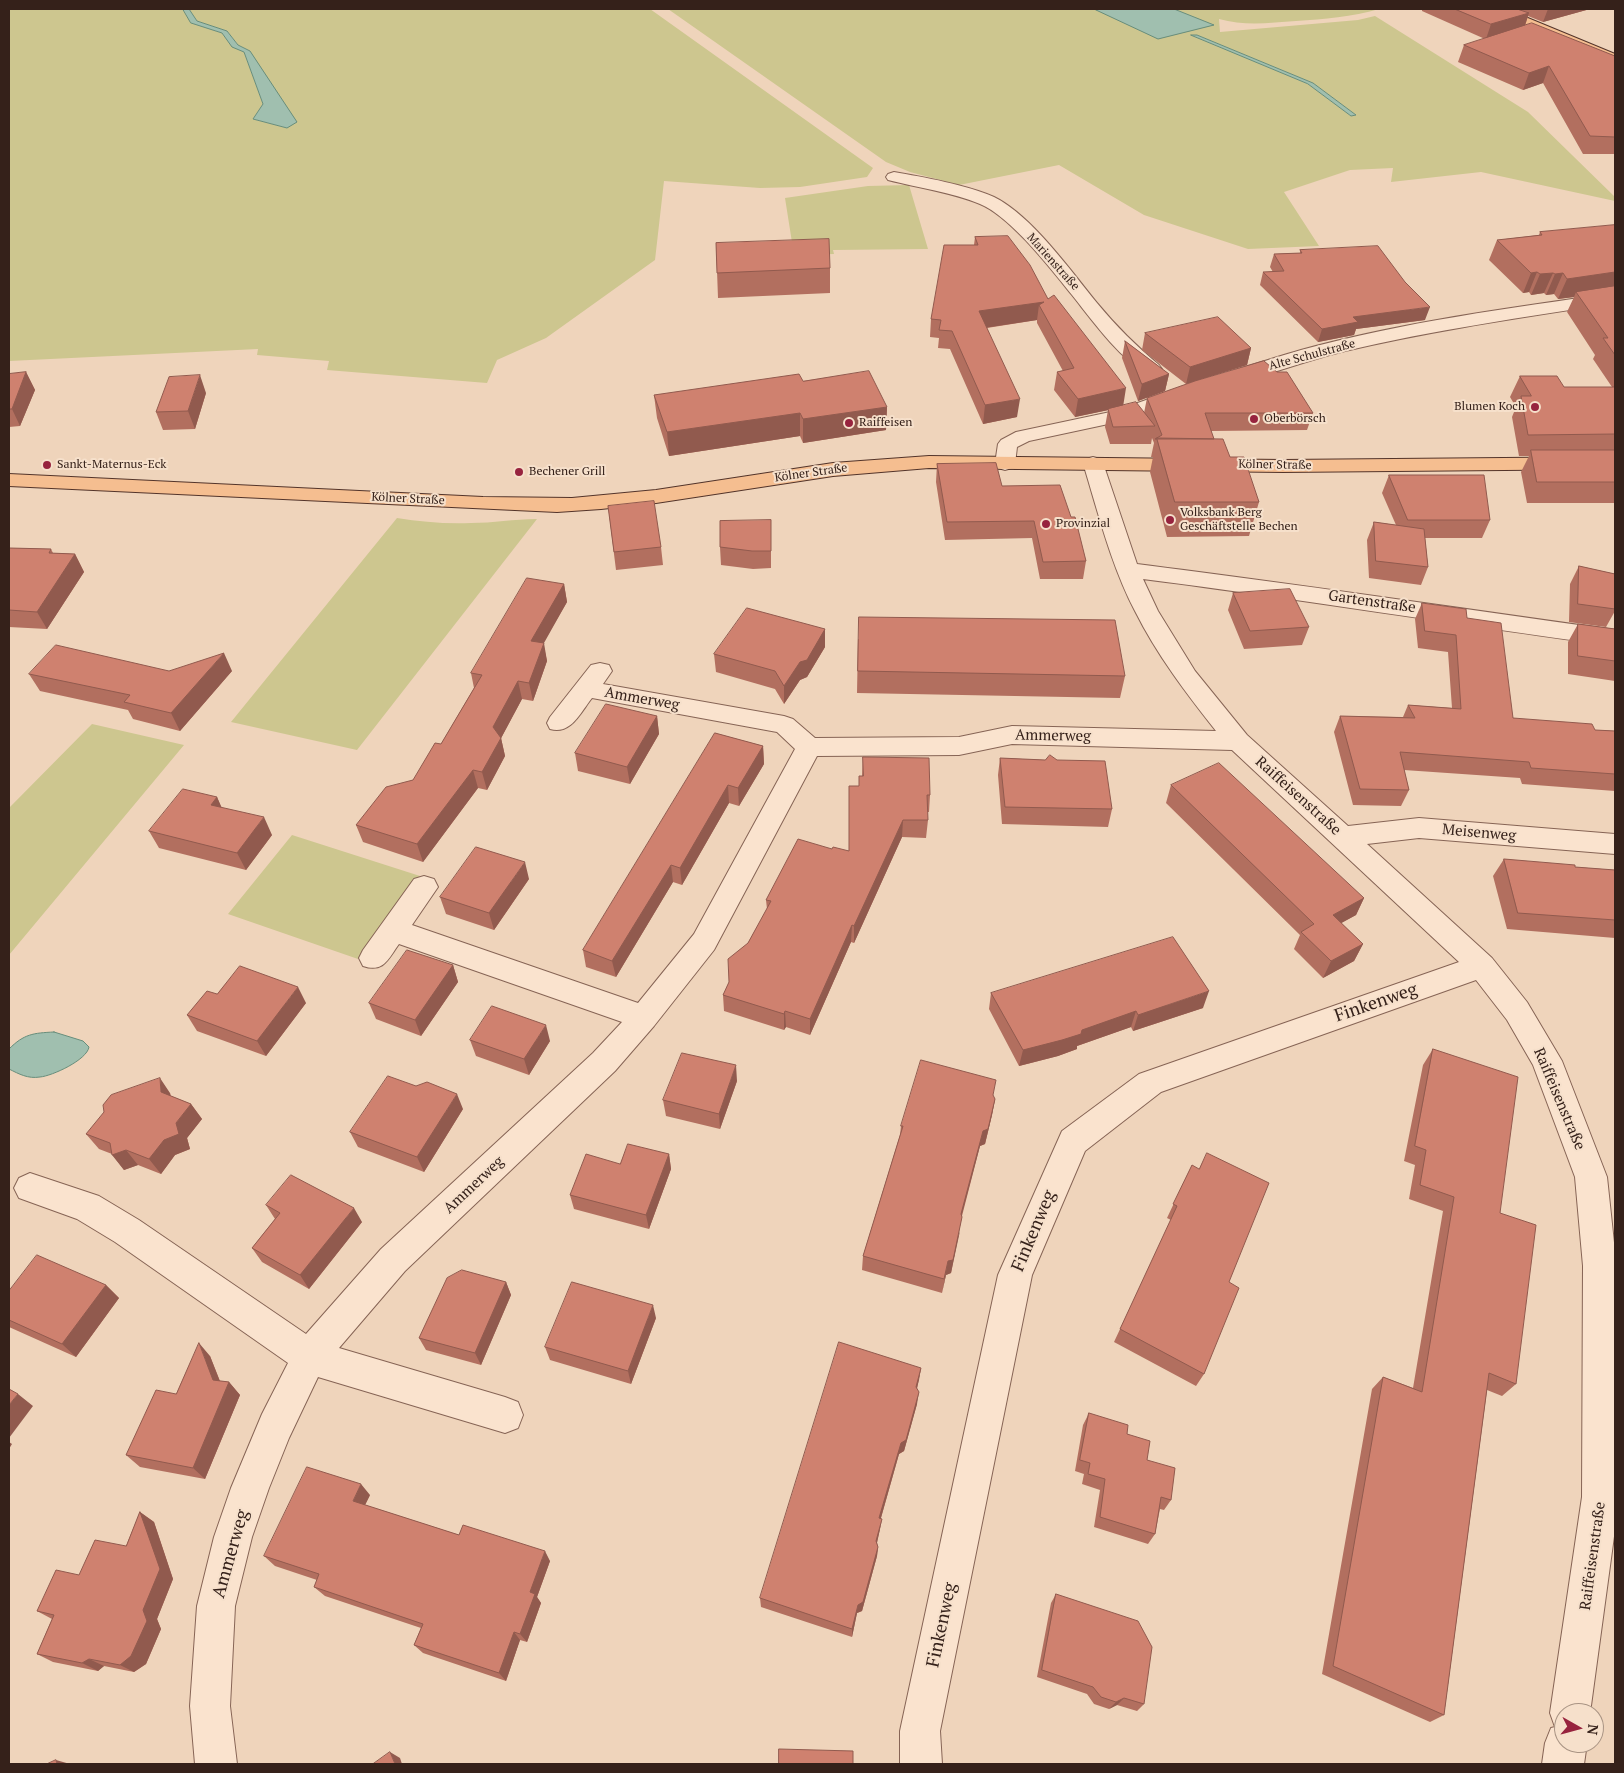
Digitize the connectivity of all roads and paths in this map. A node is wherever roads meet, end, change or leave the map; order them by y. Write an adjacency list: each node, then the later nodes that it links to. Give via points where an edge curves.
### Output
1 (1495, 9): 2 (main road)
2 (1615, 59)
3 (894, 177): 8 (street, Marienstraße, via 952,189 989,202 1048,253 1131,354 1188,391 1120,416 1023,436 1008,444)
4 (1615, 298): 5 (street, Alte Schulstraße, via 1462,321 1375,339 1307,354)
5 (1221, 381)
6 (1093, 463): 7 (main road, Kölner Straße, via 1302,466); 8 (main road, Kölner Straße); 10 (street, Raiffeisenstraße)
7 (1615, 463)
8 (1005, 464): 9 (main road, Kölner Straße, via 874,464 599,504 465,502)
9 (9, 480)
10 (1128, 570): 11 (street, Gartenstraße); 13 (street, Raiffeisenstraße, via 1146,611 1186,677)
11 (1615, 638)
12 (559, 723): 14 (street, Ammerweg, via 593,680 784,725)
13 (1238, 741): 14 (street, Ammerweg, via 1012,735 959,746); 15 (street, Raiffeisenstraße)
14 (809, 747): 21 (street, Ammerweg, via 704,942)
15 (1343, 837): 16 (street, Meisenweg, via 1419,828); 20 (street, Raiffeisenstraße)
16 (1615, 844)
17 (424, 887): 18 (street)
18 (393, 930): 19 (street); 21 (street)
19 (372, 958)
20 (1482, 966): 25 (street, Raiffeisenstraße, via 1517,1011 1547,1061 1591,1177 1600,1266 1600,1478); 28 (street, Finkenweg, via 1150,1083 1073,1141 1015,1275 920,1731)
21 (644, 1017): 23 (street, Ammerweg, via 604,1062 393,1260)
22 (30, 1188): 23 (street, via 87,1207 128,1231)
23 (309, 1357): 24 (street); 27 (street, Ammerweg, via 250,1488 233,1537 216,1606 210,1706)
24 (505, 1415)
25 (1608, 1500): 26 (street, Raiffeisenstraße)
26 (1572, 1703)
27 (216, 1764)
28 (921, 1764)

